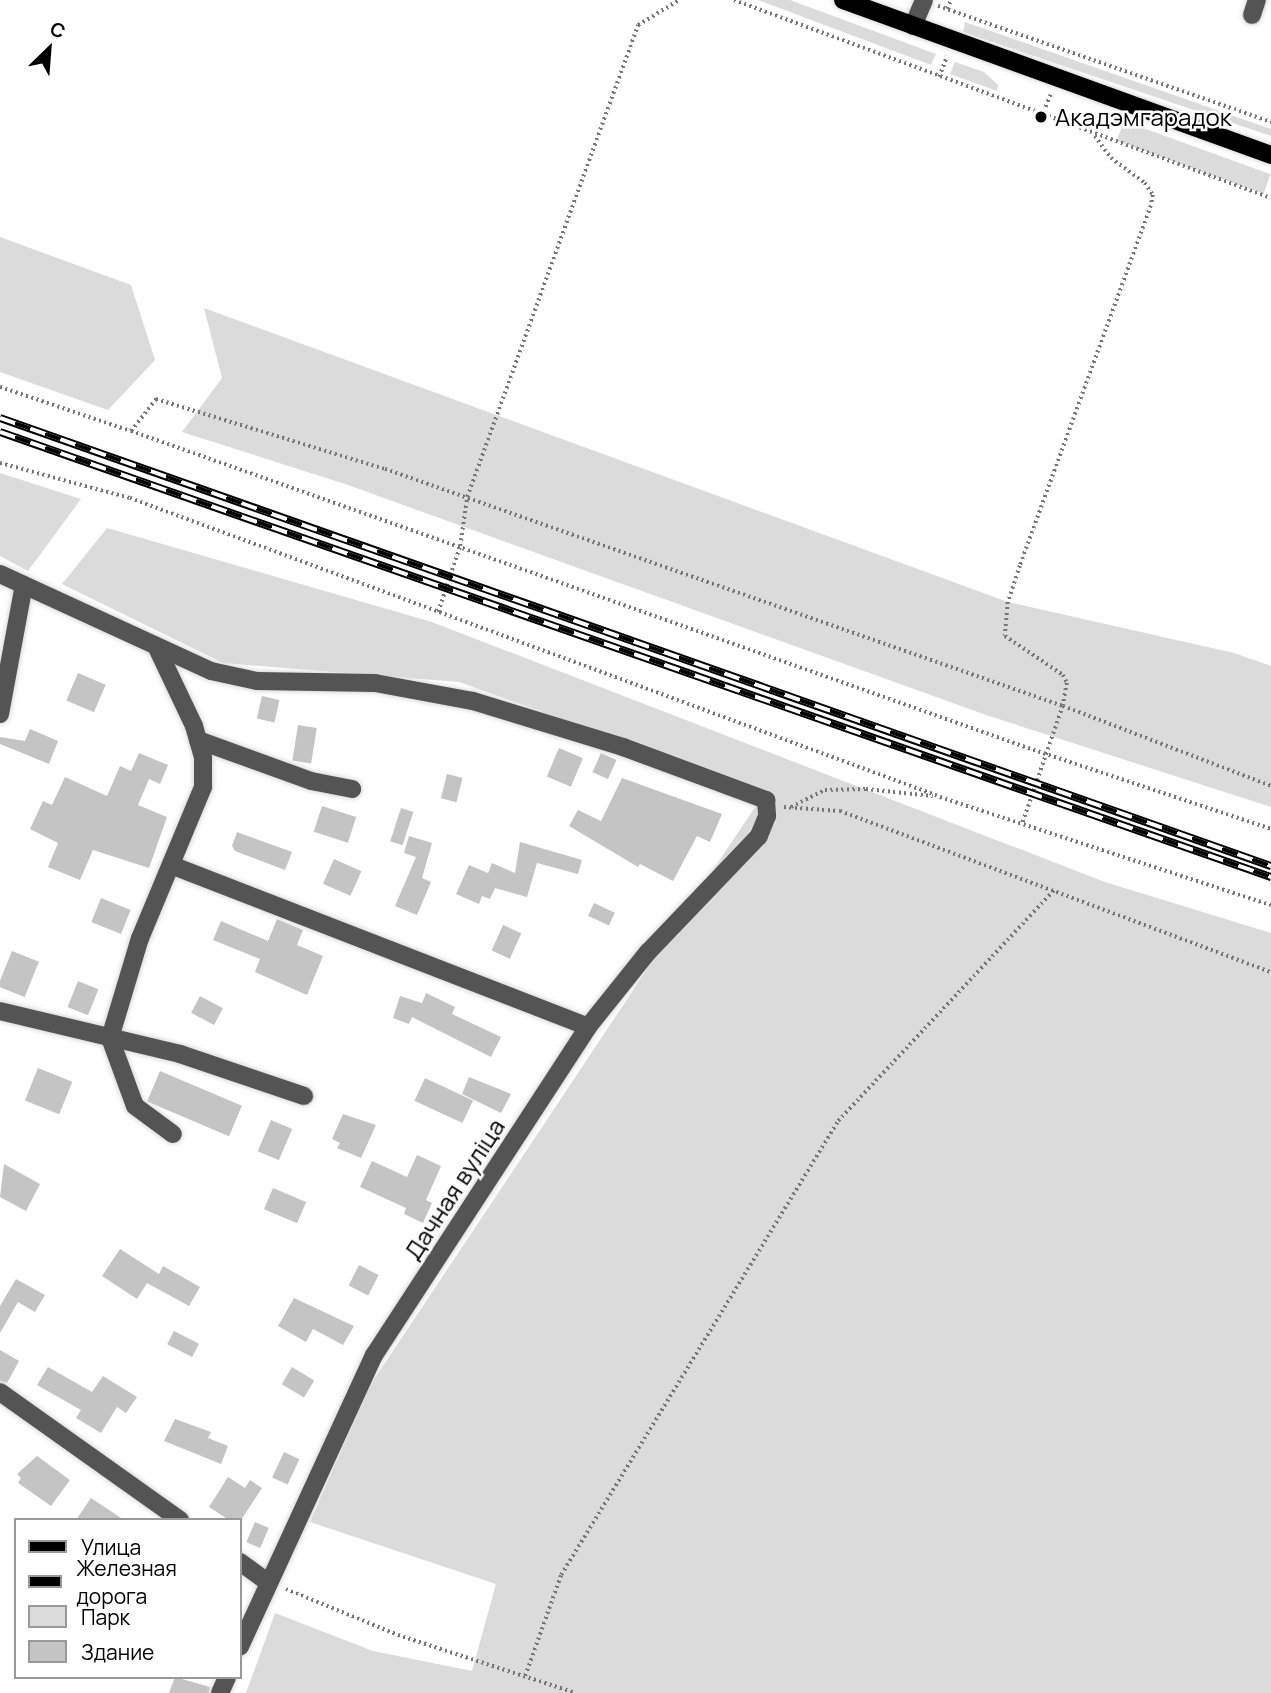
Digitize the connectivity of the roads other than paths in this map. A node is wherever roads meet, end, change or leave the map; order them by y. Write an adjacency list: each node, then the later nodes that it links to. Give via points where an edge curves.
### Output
1 (843, 0): 3 (main road)
2 (924, 0): 3 (street)
3 (913, 26): 4 (main road)
4 (1271, 155)
5 (0, 574): 6 (street)
6 (24, 585): 7 (street); 8 (street)
7 (157, 648): 9 (street); 13 (street, Дачная вуліца, via 237,679 375,683 473,701 636,751 766,800 767,816 758,836 648,952)
8 (0, 714)
9 (198, 740): 10 (street, via 311,781); 11 (street, via 203,787)
10 (352, 789)
11 (171, 865): 13 (street); 14 (street, via 140,938)
12 (0, 1011): 14 (street)
13 (588, 1027): 20 (street, Дачная вуліца, via 358,1382)
14 (110, 1038): 15 (street, via 180,1054); 16 (street, via 135,1106)
15 (304, 1096)
16 (173, 1134)
17 (0, 1392): 18 (street)
18 (177, 1518)
19 (242, 1563): 20 (street)
20 (268, 1582): 21 (street, Дачная вуліца)
21 (242, 1642)

